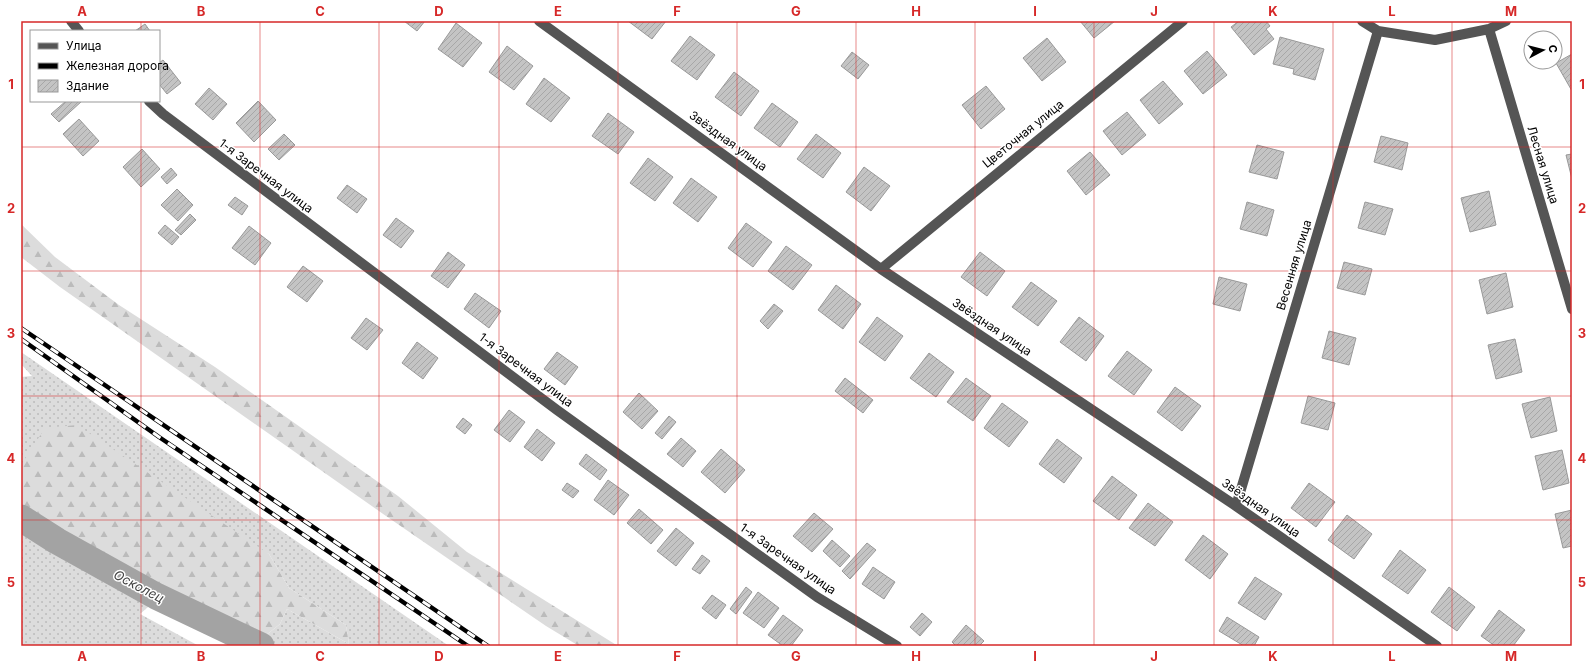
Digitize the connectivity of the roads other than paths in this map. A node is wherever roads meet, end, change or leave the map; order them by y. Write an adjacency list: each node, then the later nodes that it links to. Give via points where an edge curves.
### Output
1 (71, 21): 7 (street)
2 (540, 21): 10 (street, Звёздная улица)
3 (1183, 21): 10 (street, Цветочная улица)
4 (1362, 21): 8 (street)
5 (1506, 21): 6 (street)
6 (1489, 28): 8 (street, via 1435,40); 11 (street, Лесная улица)
7 (78, 30)
8 (1378, 32): 12 (street, Весенняя улица)
9 (150, 102): 13 (street, 1-я Заречная улица, via 557,410 817,597)
10 (881, 269): 12 (street, Звёздная улица)
11 (1572, 309)
12 (1236, 506): 14 (street, Звёздная улица)
13 (897, 646)
14 (1437, 646)

